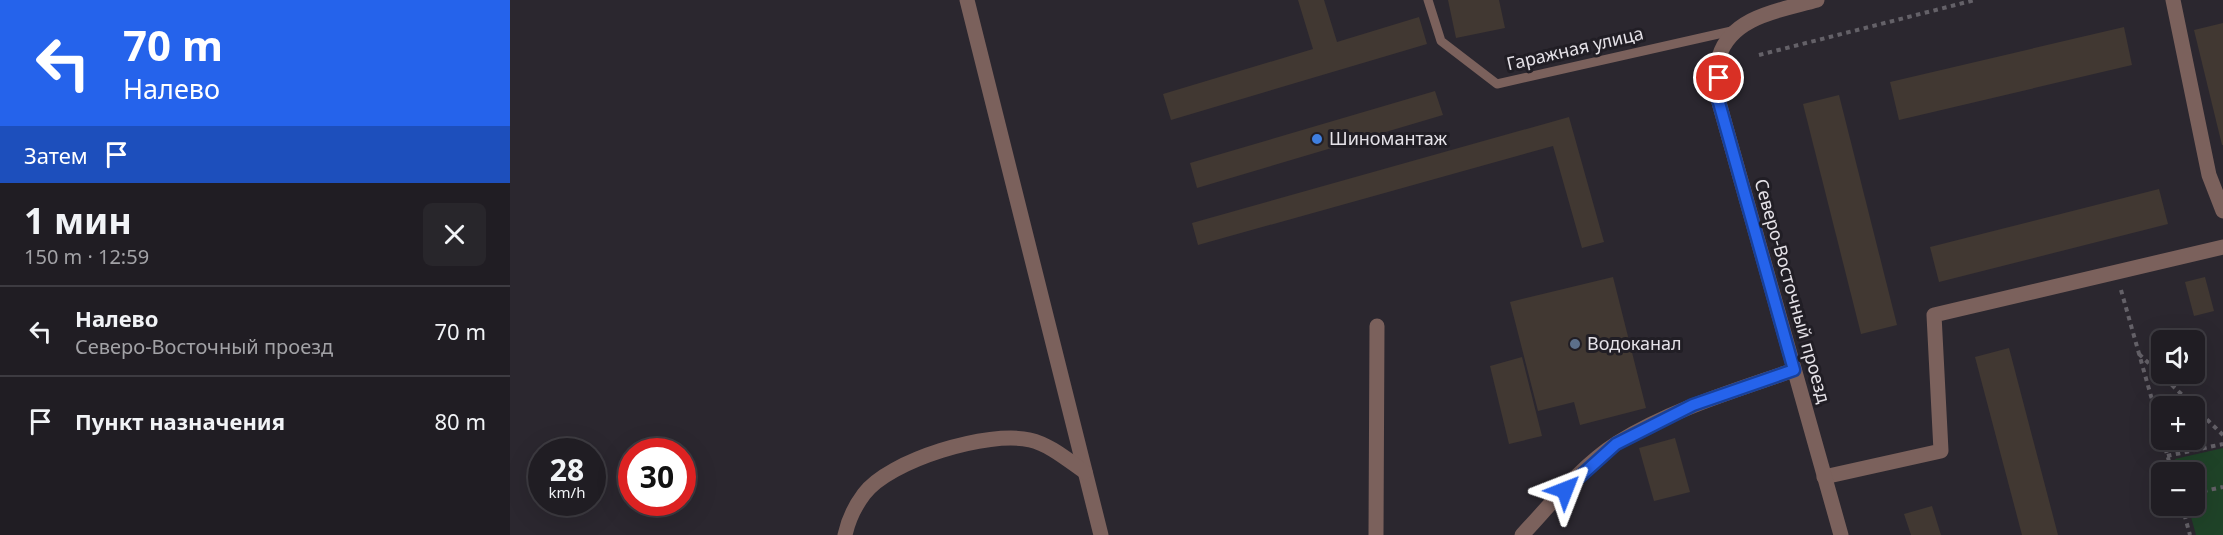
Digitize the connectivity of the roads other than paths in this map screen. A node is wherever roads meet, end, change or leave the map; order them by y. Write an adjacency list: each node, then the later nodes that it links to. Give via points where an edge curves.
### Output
1 (967, 0): 10 (street)
2 (1428, 0): 5 (lane, Гаражная улица, via 1441,41 1497,84)
3 (1817, 0): 5 (street, via 1760,16)
4 (2173, 0): 6 (street, via 2209,175)
5 (1736, 30): 9 (street, Северо-Восточный проезд, via 1719,57 1718,99)
6 (2223, 211)
7 (2223, 247): 11 (street, via 1934,315 1941,451)
8 (1377, 326): 14 (street)
9 (1794, 370): 11 (street, Северо-Восточный проезд); 15 (street, via 1693,405 1616,444 1579,475)
10 (1085, 472): 12 (street, via 1030,440 996,438 940,451 893,469 865,492); 13 (street)
11 (1824, 477): 16 (street, Северо-Восточный проезд)
12 (844, 535)
13 (1101, 535)
14 (1376, 535)
15 (1522, 535)
16 (1841, 535)

